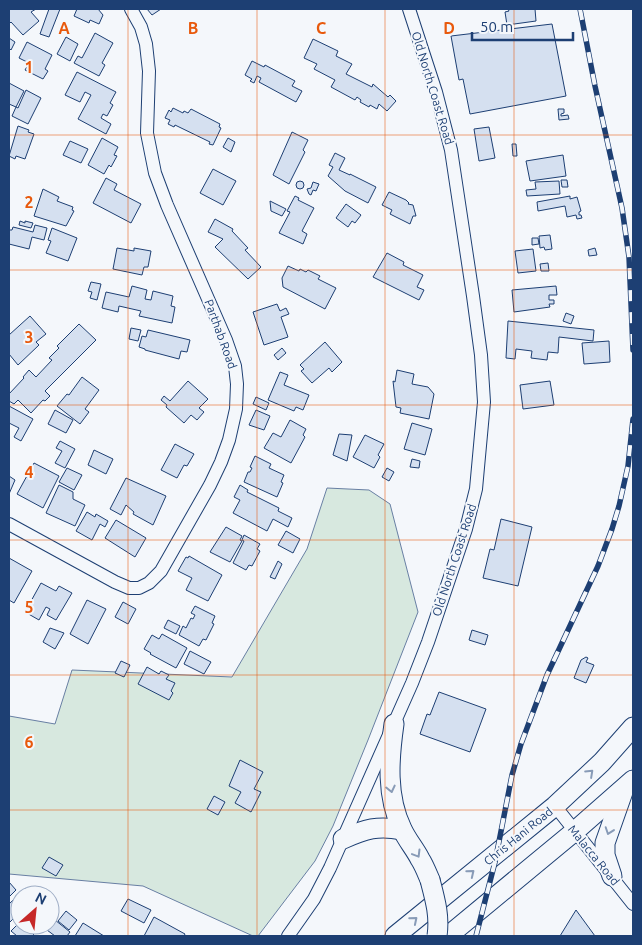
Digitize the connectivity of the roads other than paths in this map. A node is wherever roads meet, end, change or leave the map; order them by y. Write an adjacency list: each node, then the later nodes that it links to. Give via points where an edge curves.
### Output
1 (131, 9): 3 (street, Parthab Road, via 146,44 149,71 147,132 155,173 234,366 236,408 229,440 210,485 161,571 139,588 115,582)
2 (410, 9): 4 (street, Old North Coast Road, via 452,150 481,355 484,402 476,489 466,528 428,642)
3 (9, 524)
4 (394, 724): 8 (main road, one-way to 8, via 389,780); 10 (street, Old North Coast Road)
5 (633, 727): 7 (main road, Chris Hani Road, one-way to 5, via 602,762)
6 (629, 784): 9 (main road); 11 (main road, one-way to 11, via 605,843 604,855)
7 (555, 806): 9 (street, Malacca Road); 14 (main road, Chris Hani Road, one-way to 7)
8 (402, 830): 10 (main road, via 375,827); 15 (main road, one-way to 15, bridge, via 430,880 437,905)
9 (575, 831): 11 (street, Malacca Road); 16 (main road)
10 (343, 839): 13 (street, Old North Coast Road, via 314,898)
11 (612, 876): 12 (street, Malacca Road)
12 (633, 904)
13 (288, 936)
14 (395, 936)
15 (437, 936)
16 (448, 936)

